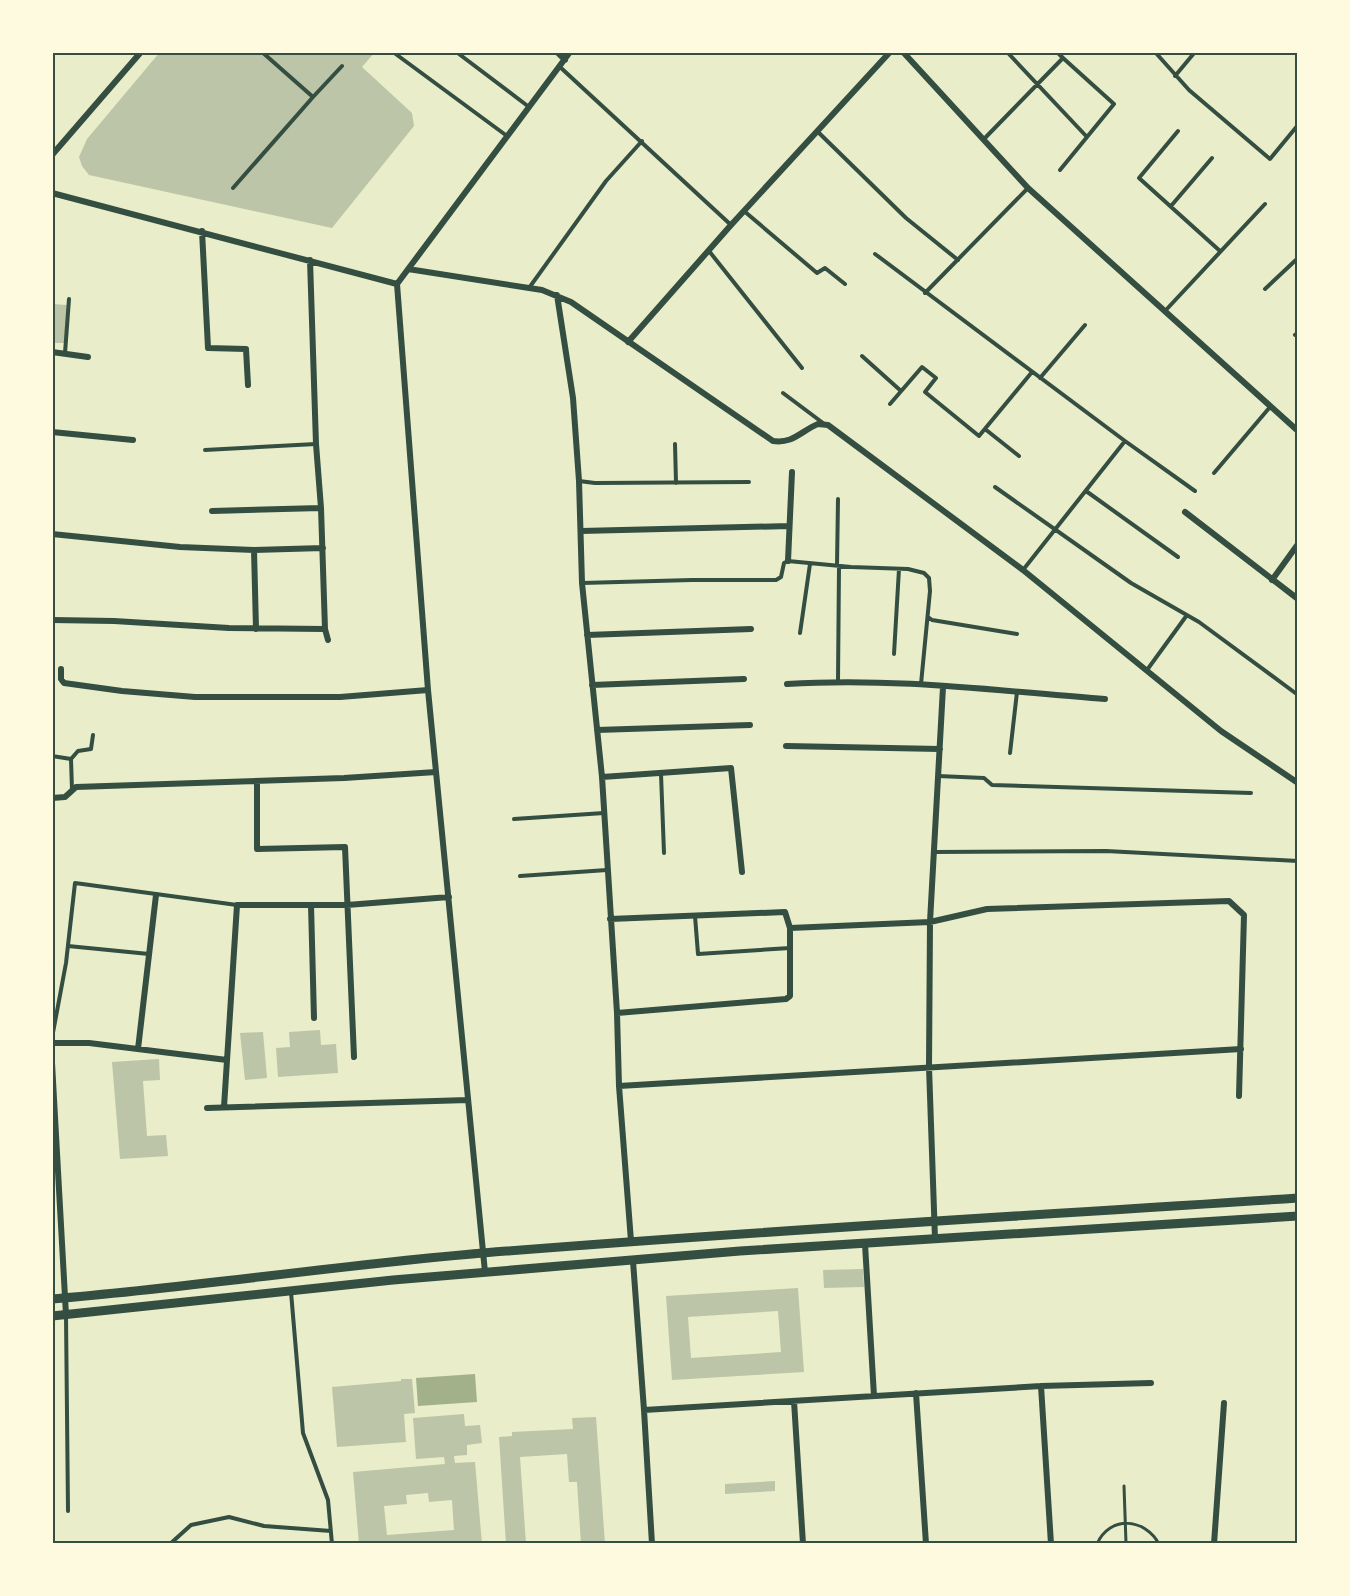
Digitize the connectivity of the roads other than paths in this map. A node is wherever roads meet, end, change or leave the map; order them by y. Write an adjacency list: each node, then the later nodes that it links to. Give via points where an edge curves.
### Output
1 (141, 52): 28 (street)
2 (262, 52): 19 (lane)
3 (393, 52): 24 (lane)
4 (557, 52): 14 (street)
5 (570, 52): 14 (street)
6 (890, 52): 22 (street)
7 (903, 52): 26 (street)
8 (1007, 52): 18 (lane)
9 (1057, 52): 13 (lane)
10 (1155, 52): 17 (lane)
11 (1195, 52): 17 (lane)
12 (459, 54): 20 (lane)
13 (1063, 58): 18 (lane); 25 (lane, via 1114,104)
14 (565, 60): 16 (street)
15 (342, 66): 19 (lane)
16 (560, 67): 20 (street); 27 (lane)
17 (1175, 76): 21 (lane, via 1270,159)
18 (1038, 84): 25 (lane); 26 (lane)
19 (313, 97): 31 (lane)
20 (530, 107): 24 (street)
21 (1298, 125)
22 (817, 131): 36 (street); 44 (lane, via 906,218)
23 (1178, 131): 35 (lane, via 1139,177)
24 (507, 137): 45 (street)
25 (1087, 137): 30 (lane)
26 (983, 140): 32 (street)
27 (642, 141): 37 (lane); 48 (lane, via 606,181)
28 (52, 155)
29 (1212, 158): 35 (lane)
30 (1060, 170)
31 (233, 188)
32 (1028, 188): 44 (lane); 53 (street)
33 (52, 193): 38 (street)
34 (1264, 204): 40 (lane)
35 (1171, 206): 40 (lane)
36 (744, 212): 37 (street); 47 (lane, via 817,273 825,268)
37 (731, 225): 39 (street)
38 (202, 231): 43 (street); 63 (street, via 208,348 246,349)
39 (708, 251): 55 (street); 60 (lane)
40 (1220, 251): 53 (lane)
41 (875, 254): 50 (lane)
42 (1298, 258): 49 (lane)
43 (310, 260): 46 (street); 74 (street)
44 (958, 260): 50 (lane)
45 (408, 269): 46 (street); 48 (street)
46 (397, 284): 125 (street)
47 (845, 284)
48 (529, 288): 51 (street)
49 (1265, 289)
50 (926, 293): 61 (lane)
51 (557, 295): 55 (street, via 584,309); 80 (street, via 573,398)
52 (69, 299): 57 (lane)
53 (1164, 311): 67 (street)
54 (1085, 325): 62 (lane)
55 (628, 342): 68 (street, via 773,441 793,440 814,425)
56 (52, 352): 57 (street)
57 (65, 354): 59 (street)
58 (862, 356): 64 (lane)
59 (88, 357)
60 (802, 368)
61 (1032, 372): 62 (lane); 69 (lane)
62 (1040, 378): 73 (lane)
63 (248, 385)
64 (901, 391): 66 (lane); 69 (lane, via 922,367 936,378 924,392 979,436)
65 (783, 393): 68 (lane)
66 (890, 404)
67 (1270, 407): 70 (street); 79 (lane)
68 (823, 424): 102 (street)
69 (985, 429): 77 (lane)
70 (1298, 431)
71 (52, 432): 72 (street)
72 (134, 440)
73 (1125, 441): 84 (lane); 85 (lane)
74 (316, 444): 76 (lane); 87 (street)
75 (675, 444): 82 (lane)
76 (205, 450)
77 (1019, 456)
78 (792, 472): 90 (street)
79 (1214, 473)
80 (579, 481): 82 (lane); 92 (street)
81 (749, 482): 82 (lane)
82 (676, 483)
83 (995, 487): 91 (lane)
84 (1086, 491): 91 (lane); 97 (lane)
85 (1195, 491)
86 (838, 499): 100 (lane)
87 (321, 508): 88 (street); 95 (street)
88 (212, 511)
89 (1185, 512): 103 (street)
90 (789, 526): 92 (street); 98 (street)
91 (1055, 530): 102 (lane); 106 (lane, via 1131,584)
92 (580, 531): 104 (street)
93 (52, 534): 96 (street)
94 (1298, 544): 103 (street)
95 (323, 549): 96 (street); 110 (street)
96 (254, 550): 109 (street)
97 (1178, 556)
98 (788, 561): 99 (lane); 104 (lane, via 776,580)
99 (810, 564): 100 (lane); 112 (lane)
100 (838, 566): 101 (lane); 120 (lane)
101 (900, 569): 107 (lane, via 928,576); 116 (lane)
102 (1023, 570): 118 (street)
103 (1272, 580): 105 (street)
104 (582, 583): 114 (street)
105 (1298, 599)
106 (1187, 615): 118 (lane); 127 (lane)
107 (928, 616): 113 (lane, via 932,620); 123 (lane)
108 (52, 620): 109 (street)
109 (256, 629): 110 (street)
110 (325, 629): 115 (street)
111 (751, 629): 114 (street)
112 (800, 633)
113 (1017, 634)
114 (587, 635): 122 (street)
115 (328, 640)
116 (894, 654)
117 (61, 669): 125 (street, via 60,680 64,683 195,697 340,697)
118 (1146, 671): 142 (street, via 1221,731)
119 (744, 679): 122 (street)
120 (838, 681): 121 (street); 123 (street)
121 (787, 684)
122 (592, 685): 130 (street)
123 (921, 685): 124 (street)
124 (944, 687): 126 (street); 133 (street)
125 (428, 690): 137 (street)
126 (1017, 692): 128 (street); 134 (lane)
127 (1298, 695)
128 (1105, 699)
129 (750, 725): 130 (street)
130 (597, 730): 140 (street)
131 (93, 735): 136 (lane, via 91,749)
132 (786, 746): 133 (street)
133 (940, 750): 139 (street)
134 (1010, 753)
135 (52, 756): 136 (lane)
136 (70, 759): 143 (lane)
137 (436, 772): 141 (street); 155 (street)
138 (661, 774): 140 (street); 149 (lane); 152 (street, via 731,768)
139 (938, 776): 144 (lane, via 984,778 992,785); 148 (street)
140 (602, 777): 146 (street)
141 (257, 781): 143 (street, via 75,787); 158 (street, via 257,849 345,848)
142 (1298, 783)
143 (72, 791): 145 (street, via 65,797)
144 (1251, 793)
145 (52, 798)
146 (604, 813): 147 (lane); 151 (street)
147 (514, 819)
148 (934, 852): 150 (lane, via 1106,851); 161 (street)
149 (664, 853)
150 (1298, 861)
151 (607, 870): 153 (lane); 160 (street)
152 (742, 872)
153 (519, 876)
154 (156, 895): 156 (lane); 163 (lane, via 75,883); 165 (street)
155 (449, 897): 158 (street); 178 (street)
156 (237, 905): 157 (street); 173 (street)
157 (311, 905): 158 (street); 167 (street)
158 (347, 905): 172 (street)
159 (694, 916): 160 (street); 162 (street, via 784,912); 164 (lane, via 698,954)
160 (610, 919): 166 (street)
161 (930, 922): 162 (street); 171 (street, via 987,909 1229,901 1244,915); 175 (street)
162 (790, 928): 164 (street)
163 (68, 946): 165 (lane); 168 (lane)
164 (790, 948): 166 (street, via 790,996 785,1000)
165 (149, 954): 170 (street)
166 (616, 1013): 176 (street)
167 (315, 1018)
168 (52, 1038)
169 (52, 1043): 170 (street)
170 (138, 1049): 173 (street)
171 (1241, 1049): 175 (street); 177 (street)
172 (354, 1057)
173 (226, 1060): 179 (street)
174 (52, 1063): 181 (street)
175 (929, 1067): 176 (street); 184 (street)
176 (619, 1086): 186 (street)
177 (1239, 1096)
178 (468, 1100): 179 (street); 188 (street)
179 (224, 1107): 180 (street)
180 (207, 1108)
181 (56, 1185): 192 (street)
182 (1298, 1198): 184 (street)
183 (1298, 1216): 185 (street)
184 (934, 1222): 185 (street); 186 (street)
185 (935, 1239): 187 (street)
186 (631, 1241): 188 (street); 189 (street)
187 (865, 1244): 189 (street); 199 (street)
188 (483, 1253): 190 (street); 192 (street)
189 (633, 1261): 190 (street); 202 (street)
190 (485, 1272): 191 (street)
191 (291, 1292): 194 (street); 204 (lane, via 303,1433 328,1500)
192 (65, 1298): 193 (street); 194 (street)
193 (52, 1299)
194 (66, 1315): 195 (street); 203 (lane)
195 (52, 1316)
196 (1151, 1383): 197 (street)
197 (1041, 1386): 198 (street); 210 (street)
198 (916, 1393): 199 (street); 209 (street)
199 (873, 1396): 200 (street)
200 (794, 1401): 202 (street); 208 (street)
201 (1224, 1403): 211 (street)
202 (644, 1410): 207 (street)
203 (69, 1511)
204 (331, 1531): 205 (lane, via 264,1526 229,1517 191,1525); 206 (lane)
205 (170, 1544)
206 (332, 1544)
207 (652, 1544)
208 (803, 1544)
209 (926, 1544)
210 (1051, 1544)
211 (1214, 1544)

